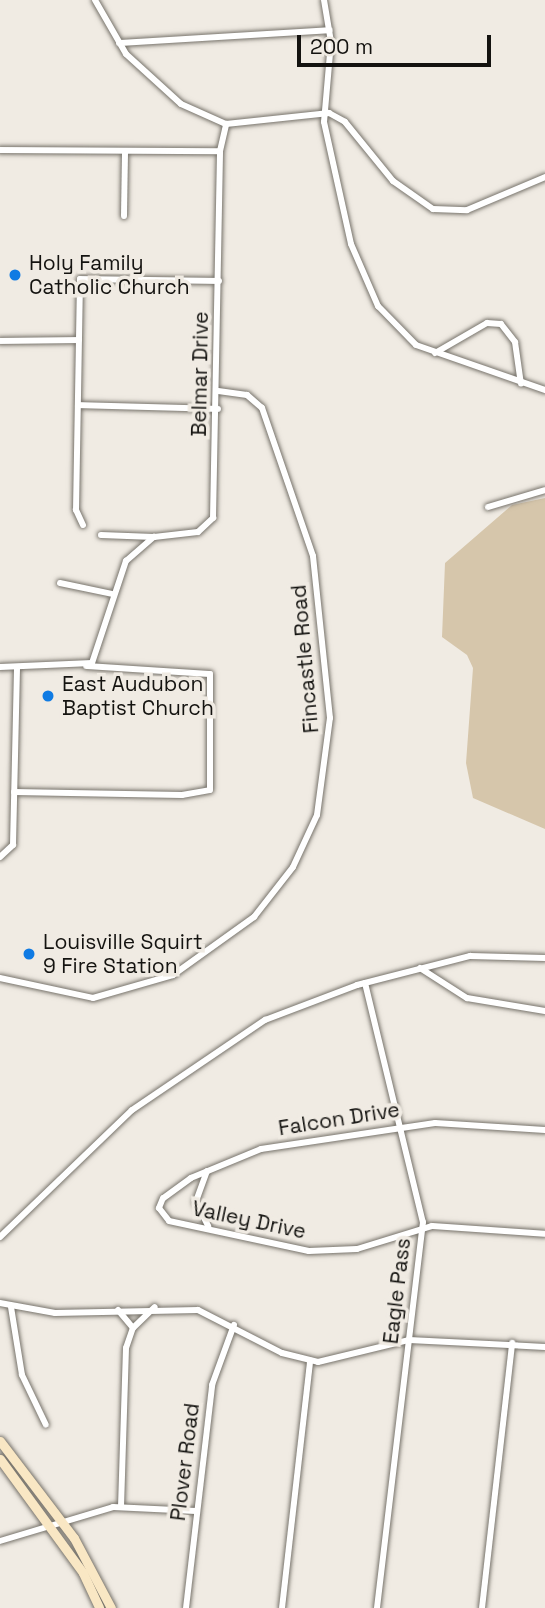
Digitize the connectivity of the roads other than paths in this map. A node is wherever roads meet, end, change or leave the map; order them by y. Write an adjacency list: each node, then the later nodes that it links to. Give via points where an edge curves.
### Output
1 (95, 0): 4 (street)
2 (324, 0): 3 (street)
3 (330, 30): 4 (street); 5 (street)
4 (119, 43): 6 (street, via 158,88)
5 (323, 114): 6 (street); 10 (street, via 345,122 393,181 433,209 467,210); 15 (street, via 351,244 369,288 396,330)
6 (226, 124): 9 (street, Belmar Drive)
7 (0, 150): 8 (street)
8 (125, 151): 9 (street); 11 (street)
9 (220, 151): 12 (street, Belmar Drive)
10 (545, 177)
11 (124, 216)
12 (219, 281): 13 (street, via 80,279); 18 (street, Belmar Drive)
13 (79, 340): 14 (street); 19 (street)
14 (0, 341)
15 (435, 353): 16 (street); 16 (street, via 487,323 501,324 515,342)
16 (521, 384): 17 (street)
17 (545, 390)
18 (218, 391): 20 (street, Belmar Drive); 35 (street, Fincastle Road, via 247,395 262,408 313,556 330,718 317,815 293,867 254,917 173,975 93,998)
19 (78, 405): 20 (street); 23 (street, via 76,510)
20 (218, 409): 25 (street, Belmar Drive, via 213,518 198,532)
21 (545, 490): 22 (street)
22 (488, 507)
23 (83, 525)
24 (100, 535): 25 (street, Belmar Drive)
25 (154, 537): 27 (street, via 126,561)
26 (60, 583): 27 (street)
27 (112, 594): 28 (street, via 97,654)
28 (84, 666): 30 (street); 31 (street, via 195,670 212,678 208,793)
29 (0, 667): 30 (street)
30 (17, 667): 31 (street)
31 (14, 792): 32 (street, via 13,848)
32 (0, 857)
33 (545, 958): 34 (street, via 482,954)
34 (420, 968): 36 (street); 37 (street, via 467,998)
35 (0, 978)
36 (365, 983): 38 (street, Eagle Pass); 45 (street, via 265,1020 206,1054 121,1119)
37 (545, 1011)
38 (401, 1126): 39 (street, Falcon Drive, via 471,1123); 40 (street, Falcon Drive, via 261,1149); 43 (street, Eagle Pass)
39 (545, 1130)
40 (210, 1167): 41 (street, Falcon Drive, via 166,1195); 42 (street, via 196,1192)
41 (159, 1208): 42 (street, Valley Drive, via 169,1221)
42 (208, 1226): 43 (street, Valley Drive, via 293,1249 330,1252)
43 (422, 1228): 44 (street, Valley Drive); 54 (street, Eagle Pass)
44 (545, 1234)
45 (0, 1237)
46 (0, 1303): 47 (street)
47 (11, 1307): 50 (street); 51 (street)
48 (155, 1307): 49 (street); 52 (street, via 198,1310); 53 (street)
49 (118, 1310): 50 (street); 53 (street)
50 (28, 1311): 51 (street)
51 (17, 1321): 58 (street, via 20,1368)
52 (234, 1325): 57 (street, via 282,1353); 62 (street, Plover Road, via 212,1385)
53 (133, 1328): 61 (street, via 123,1364 127,1434)
54 (409, 1340): 55 (street); 57 (street, via 352,1357); 70 (street, Eagle Pass)
55 (512, 1343): 56 (street); 71 (street)
56 (545, 1347)
57 (310, 1361): 69 (street)
58 (46, 1425)
59 (0, 1441): 63 (main road)
60 (0, 1459): 64 (main road)
61 (121, 1507): 62 (street); 63 (street)
62 (196, 1511): 68 (street, Plover Road)
63 (62, 1522): 64 (street); 67 (main road)
64 (49, 1523): 65 (street); 66 (main road)
65 (0, 1541)
66 (99, 1608)
67 (111, 1608)
68 (186, 1608)
69 (282, 1608)
70 (377, 1608)
71 (482, 1608)

